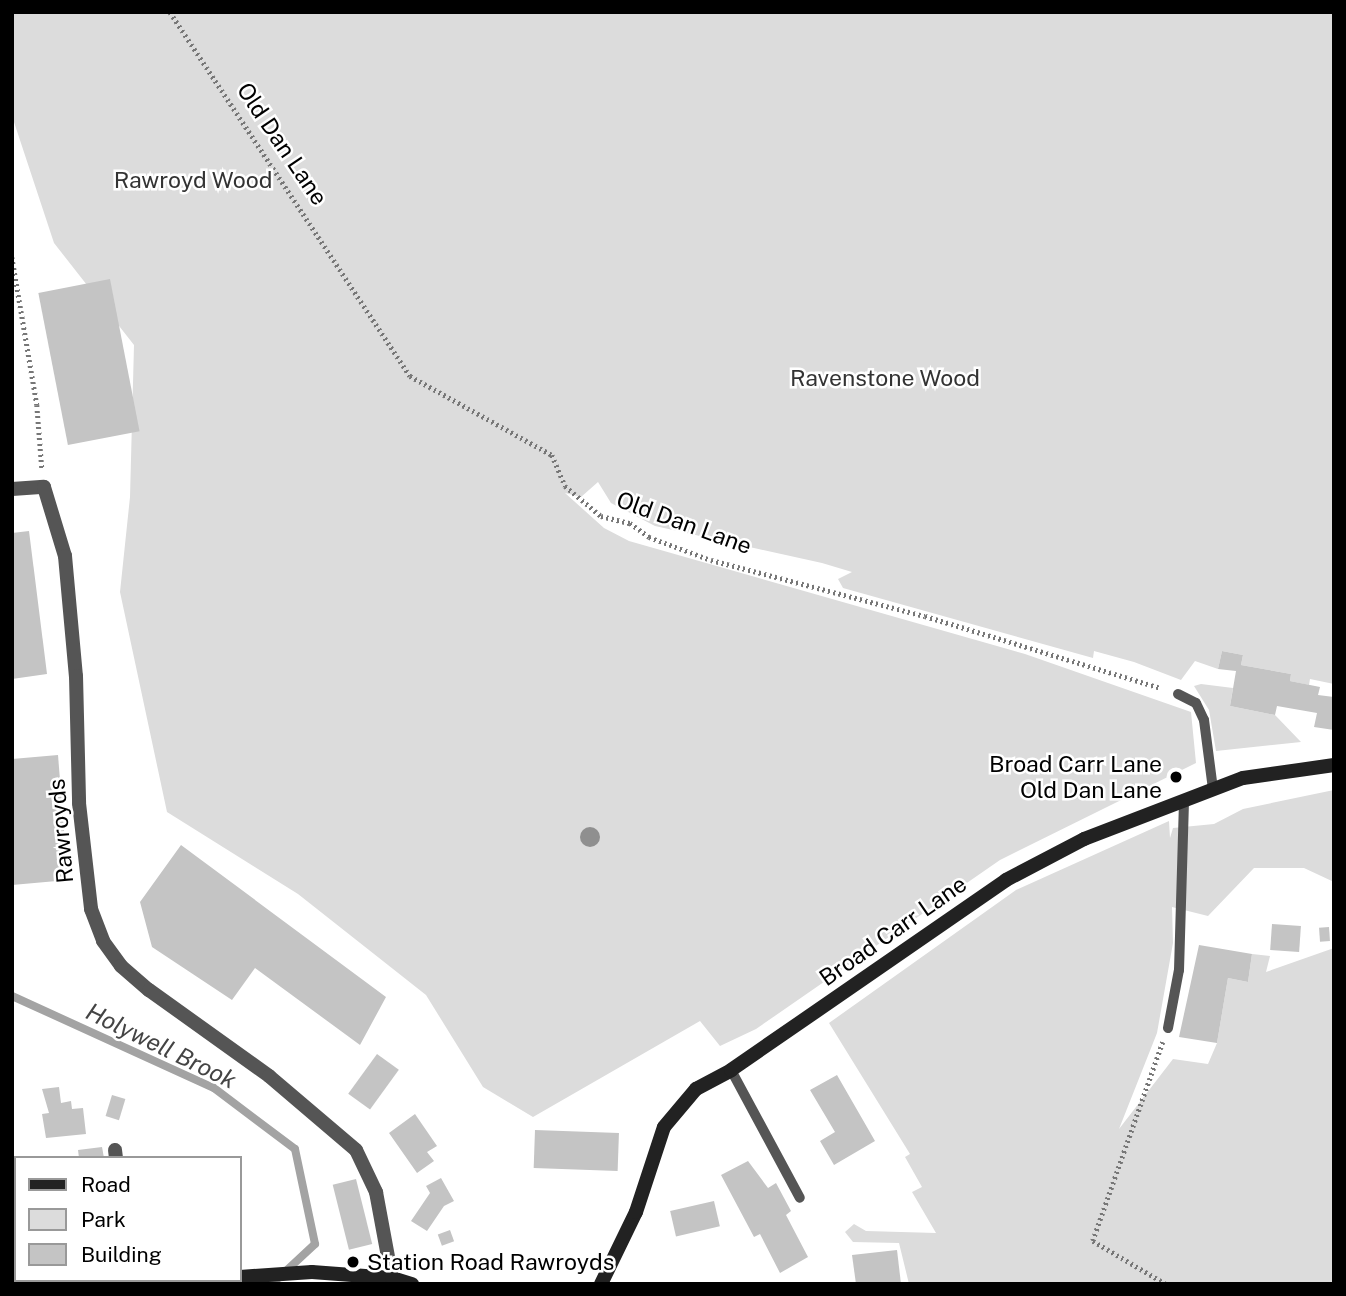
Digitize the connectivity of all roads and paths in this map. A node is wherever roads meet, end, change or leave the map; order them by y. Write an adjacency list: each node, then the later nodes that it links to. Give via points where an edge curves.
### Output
1 (170, 12): 5 (path, Old Dan Lane, via 410,376 552,455 565,486 601,516 630,523 649,537 711,559 925,616)
2 (12, 257): 3 (path, via 37,405)
3 (44, 487): 4 (street); 14 (street, Rawroyds, via 65,556 76,676 79,803 91,909 103,941 149,990 269,1076 356,1150 376,1192)
4 (12, 489)
5 (1178, 694): 7 (lane, via 1196,703 1204,720)
6 (1334, 765): 7 (street, Broad Carr Lane, via 1276,771)
7 (1213, 789): 8 (street, Broad Carr Lane)
8 (1184, 800): 9 (lane, via 1181,948); 10 (street, Broad Carr Lane, via 1084,839 1006,880)
9 (1168, 1028): 17 (path, via 1093,1241)
10 (731, 1070): 11 (lane); 16 (street, Broad Carr Lane, via 696,1089 669,1119 636,1212)
11 (800, 1198)
12 (309, 1276): 13 (street); 14 (street)
13 (242, 1277)
14 (392, 1278): 15 (street)
15 (412, 1284)
16 (601, 1284)
17 (1166, 1284)

